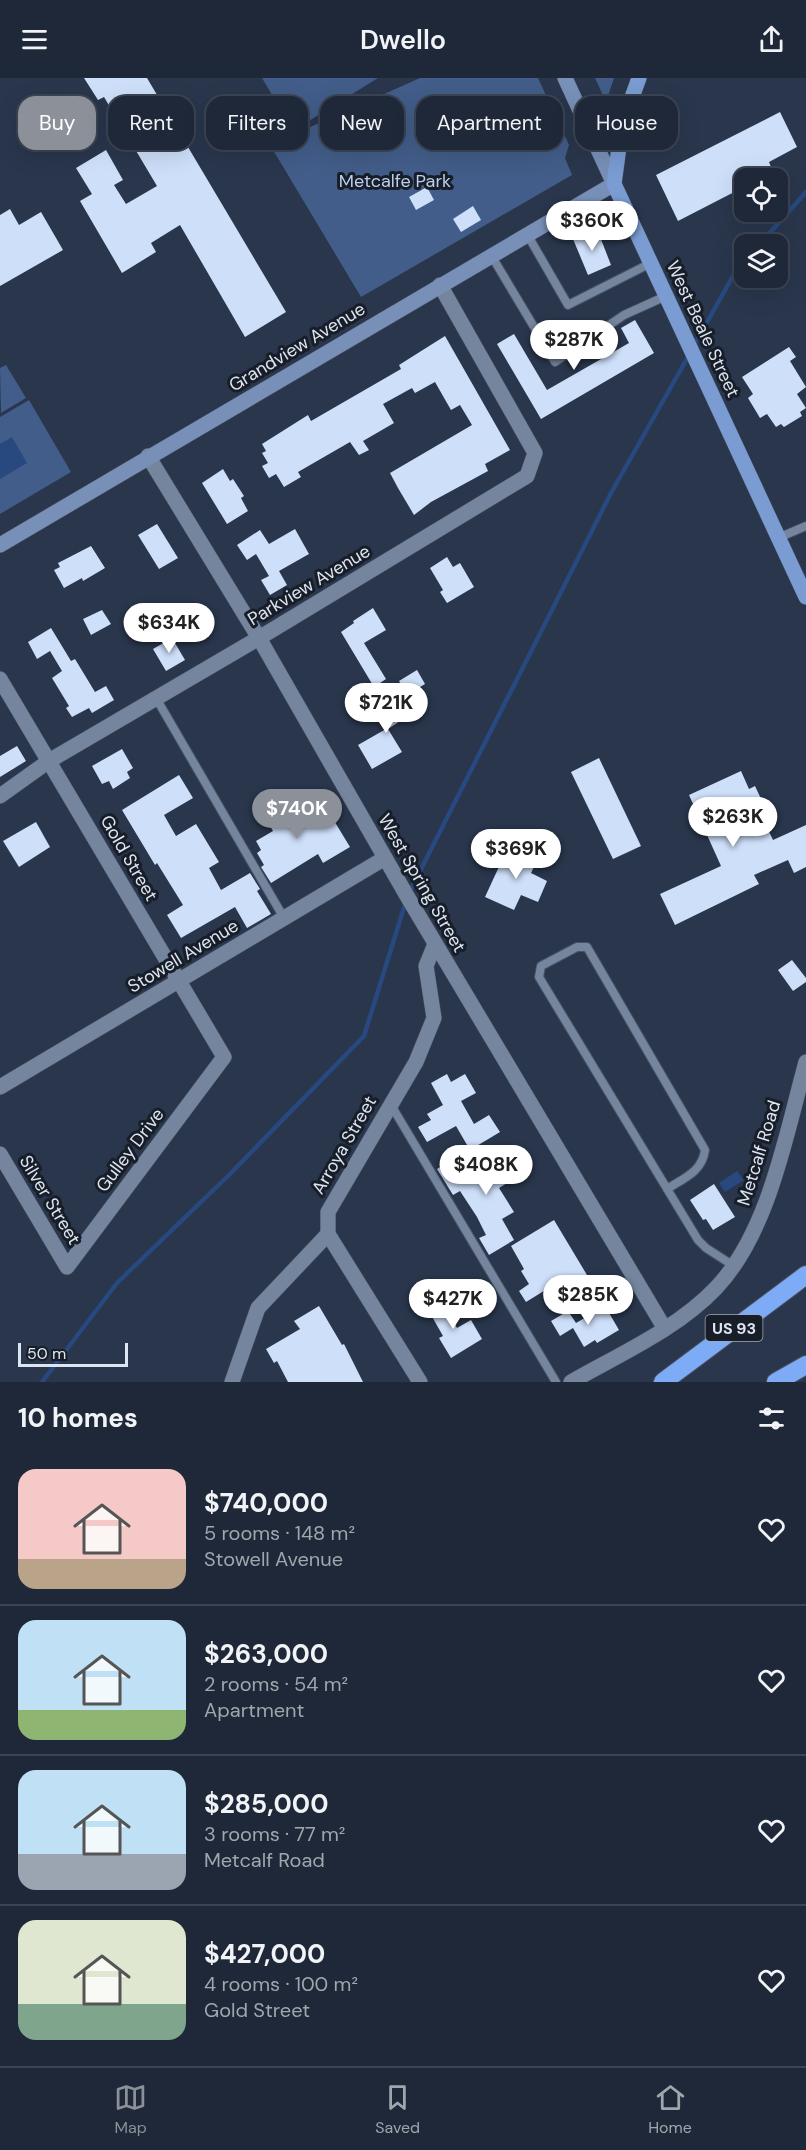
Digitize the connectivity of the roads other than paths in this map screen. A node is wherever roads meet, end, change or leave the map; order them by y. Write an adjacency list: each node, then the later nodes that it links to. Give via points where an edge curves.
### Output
1 (565, 78): 3 (main road, West Beale Street)
2 (639, 78): 3 (main road, via 622,126)
3 (614, 183): 4 (main road, Grandview Avenue); 6 (main road, West Beale Street)
4 (527, 234): 5 (main road, Grandview Avenue); 6 (lane, via 568,305)
5 (491, 255): 7 (main road, Grandview Avenue); 8 (lane, via 555,362 624,315)
6 (651, 263): 8 (main road, West Beale Street)
7 (440, 285): 9 (main road, Grandview Avenue); 14 (street, Parkview Avenue, via 535,453 527,476)
8 (666, 296): 11 (main road, West Beale Street)
9 (148, 456): 12 (main road, Grandview Avenue); 14 (street, West Spring Street)
10 (806, 526): 11 (lane)
11 (778, 538): 13 (main road, West Beale Street)
12 (0, 545)
13 (806, 597)
14 (259, 638): 16 (street, Parkview Avenue); 19 (street, West Spring Street)
15 (0, 679): 17 (street, Gold Street)
16 (156, 698): 17 (street, Parkview Avenue); 20 (lane)
17 (50, 761): 18 (street, Parkview Avenue); 22 (street, Gold Street)
18 (0, 796)
19 (384, 858): 20 (street, Stowell Avenue); 21 (street, West Spring Street)
20 (284, 918): 22 (street, Stowell Avenue)
21 (435, 944): 26 (street, Arroya Street, via 426,966 434,1018 416,1062); 33 (street, West Spring Street)
22 (179, 982): 23 (street, Gold Street); 25 (street, Stowell Avenue)
23 (224, 1057): 31 (street, Gulley Drive)
24 (806, 1062): 30 (street, Metcalf Road, via 774,1181)
25 (0, 1087)
26 (391, 1105): 29 (street, Arroya Street, via 328,1212); 37 (lane)
27 (0, 1154): 31 (street, Silver Street)
28 (667, 1189): 28 (lane, via 539,977 541,966 577,947 586,947 705,1150 704,1162); 30 (lane, via 698,1240)
29 (328, 1234): 35 (street, via 258,1308); 36 (street)
30 (734, 1266): 33 (street, Metcalf Road, via 703,1300)
31 (67, 1267)
32 (806, 1275): 39 (highway, US 93)
33 (665, 1329): 38 (street, Metcalf Road)
34 (806, 1365): 40 (highway)
35 (232, 1382)
36 (420, 1382)
37 (556, 1382)
38 (571, 1382)
39 (663, 1382)
40 (776, 1382)

